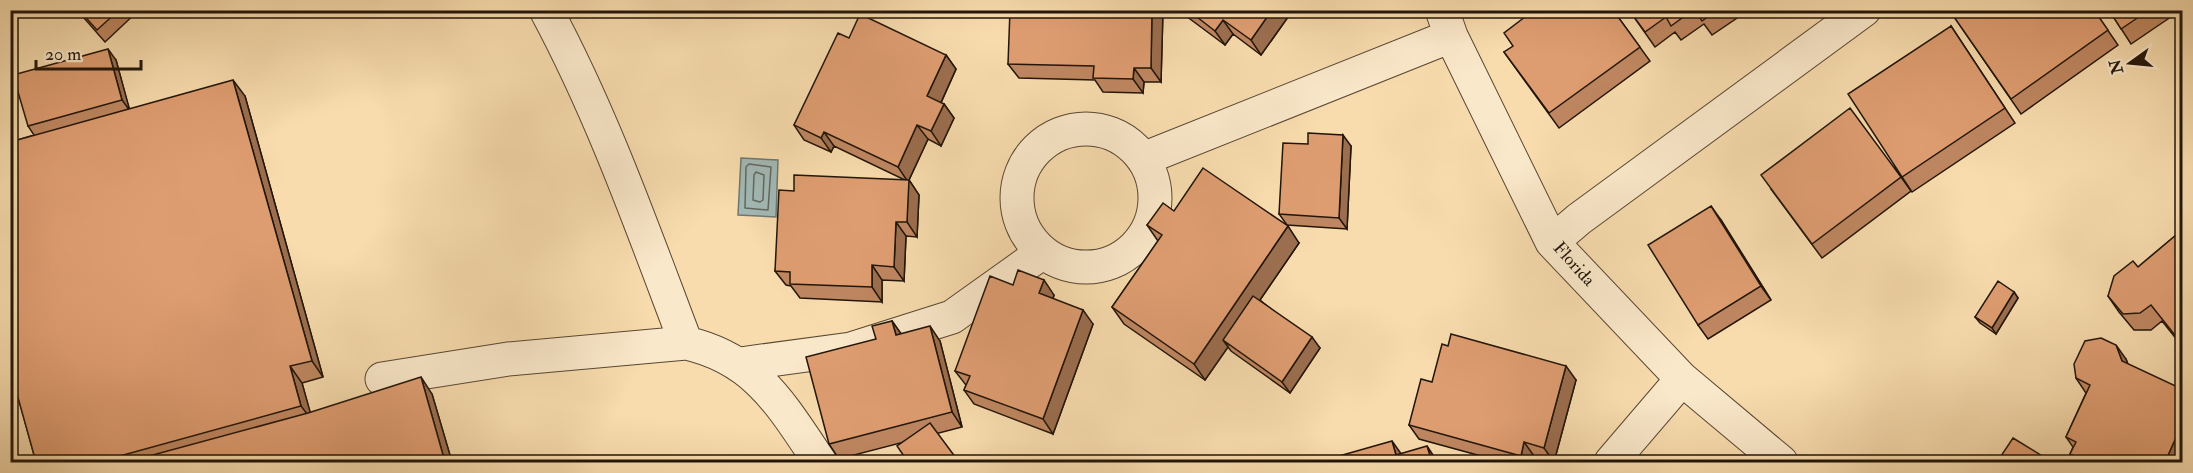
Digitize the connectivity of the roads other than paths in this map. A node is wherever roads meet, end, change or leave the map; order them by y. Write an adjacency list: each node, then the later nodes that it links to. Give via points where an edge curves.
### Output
1 (546, 10): 7 (street, via 569,53 629,192)
2 (1864, 10): 5 (street)
3 (1447, 23): 4 (street); 5 (street, Florida)
4 (1143, 159): 6 (street, via 1155,197 1152,217 1132,251 1115,262 1096,267 1076,267); 6 (street, via 1129,144 1091,129 1070,131 1035,152 1017,189 1018,210 1022,225)
5 (1552, 242): 10 (street, Florida)
6 (1043, 252): 8 (street, via 952,317 851,349)
7 (686, 343): 8 (street, via 713,349); 9 (street, via 508,359)
8 (740, 364): 11 (street, via 777,399)
9 (382, 379)
10 (1682, 379): 12 (street); 13 (street, Florida)
11 (820, 462)
12 (1611, 462)
13 (1781, 462)

